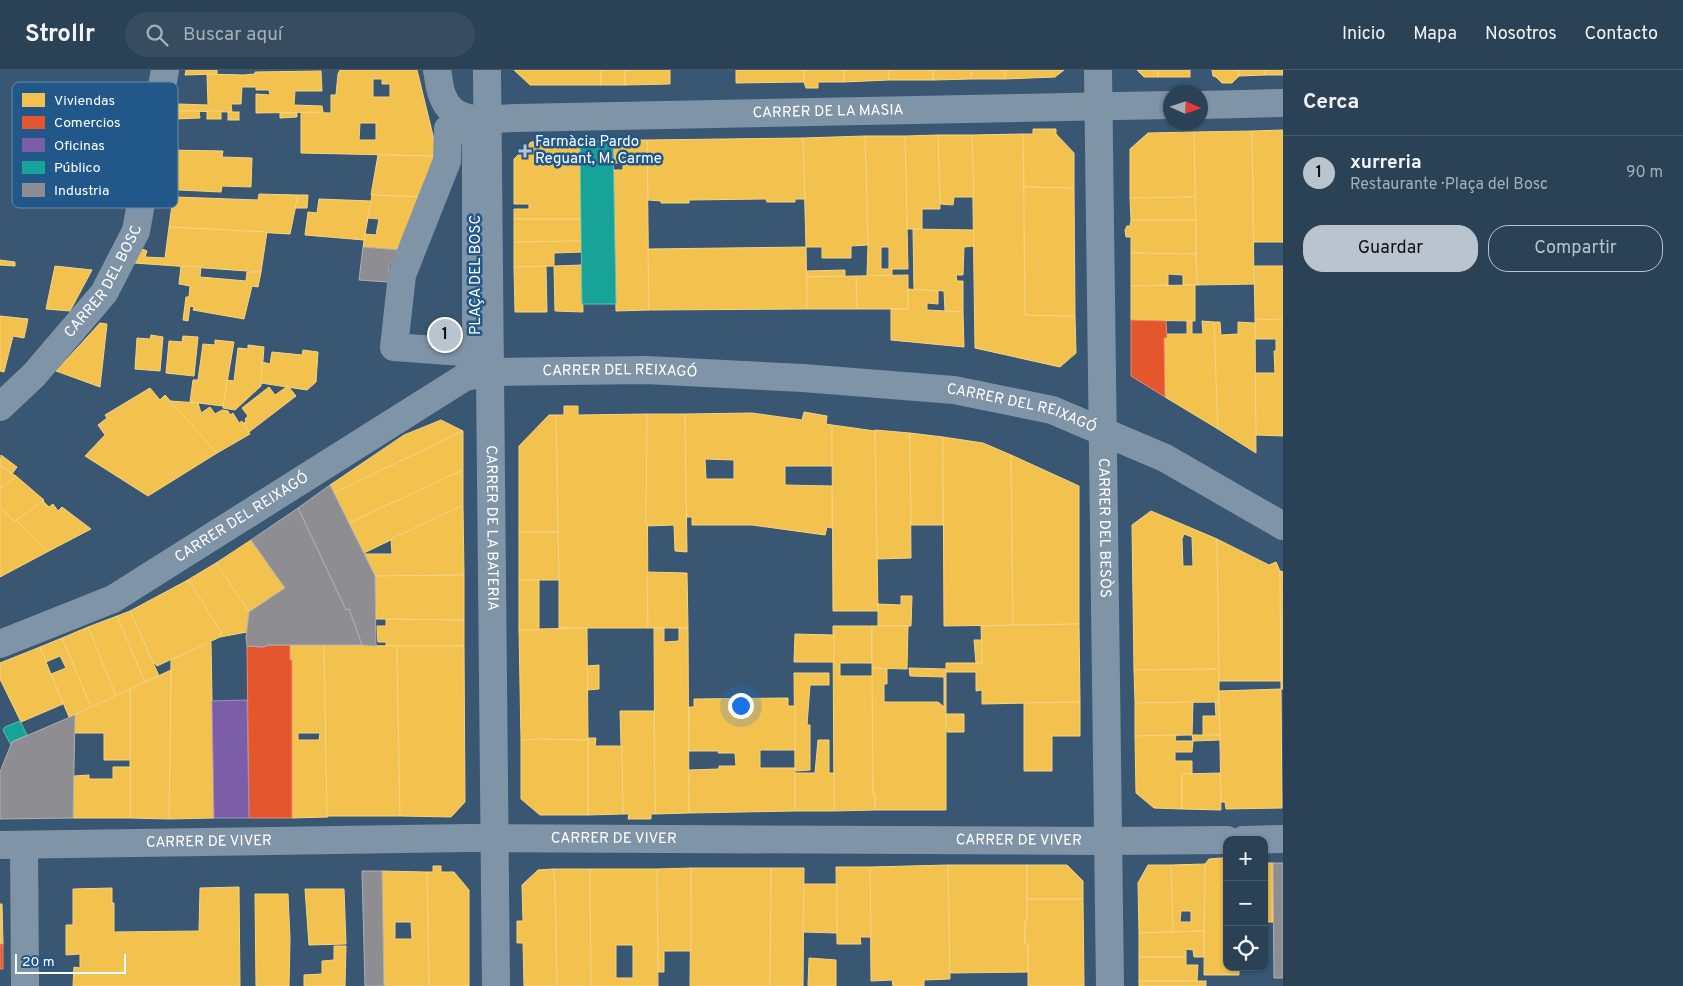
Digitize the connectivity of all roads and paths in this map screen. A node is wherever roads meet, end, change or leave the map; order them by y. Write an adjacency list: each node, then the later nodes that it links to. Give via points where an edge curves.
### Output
1 (437, 70): 8 (street, via 443,98 454,114)
2 (487, 70): 8 (street, CARRER DE LA BATERIA)
3 (1098, 70): 7 (street, CARRER DEL BESÒS)
4 (1283, 103): 6 (street)
5 (1163, 105): 7 (street, CARRER DE LA MASIA)
6 (1208, 105)
7 (1098, 106): 8 (street, CARRER DE LA MASIA); 12 (street, CARRER DEL BESÒS)
8 (482, 124): 8 (street, PLAÇA DEL BOSC, via 476,353 394,347 402,275 448,161 448,129); 10 (street, CARRER DE LA BATERIA)
9 (140, 208): 11 (street, CARRER DEL BOSC, via 136,231 104,293 34,375)
10 (491, 372): 12 (street, CARRER DEL REIXAGÓ, via 646,370 954,390 1052,410); 14 (street, CARRER DEL REIXAGÓ, via 465,377 113,599); 15 (street, CARRER DE LA BATERIA)
11 (0, 407)
12 (1102, 431): 13 (street, CARRER DEL REIXAGÓ, via 1165,458); 19 (street, CARRER DEL BESÒS)
13 (1283, 526)
14 (0, 644)
15 (494, 838): 19 (street, CARRER DE VIVER); 20 (street, CARRER DE VIVER); 22 (street, CARRER DE LA BATERIA)
16 (1268, 839): 17 (street)
17 (1283, 839)
18 (1223, 840): 19 (street, CARRER DE VIVER)
19 (1108, 841): 23 (street, CARRER DEL BESÒS)
20 (12, 845): 21 (street)
21 (25, 986)
22 (496, 986)
23 (1110, 986)

